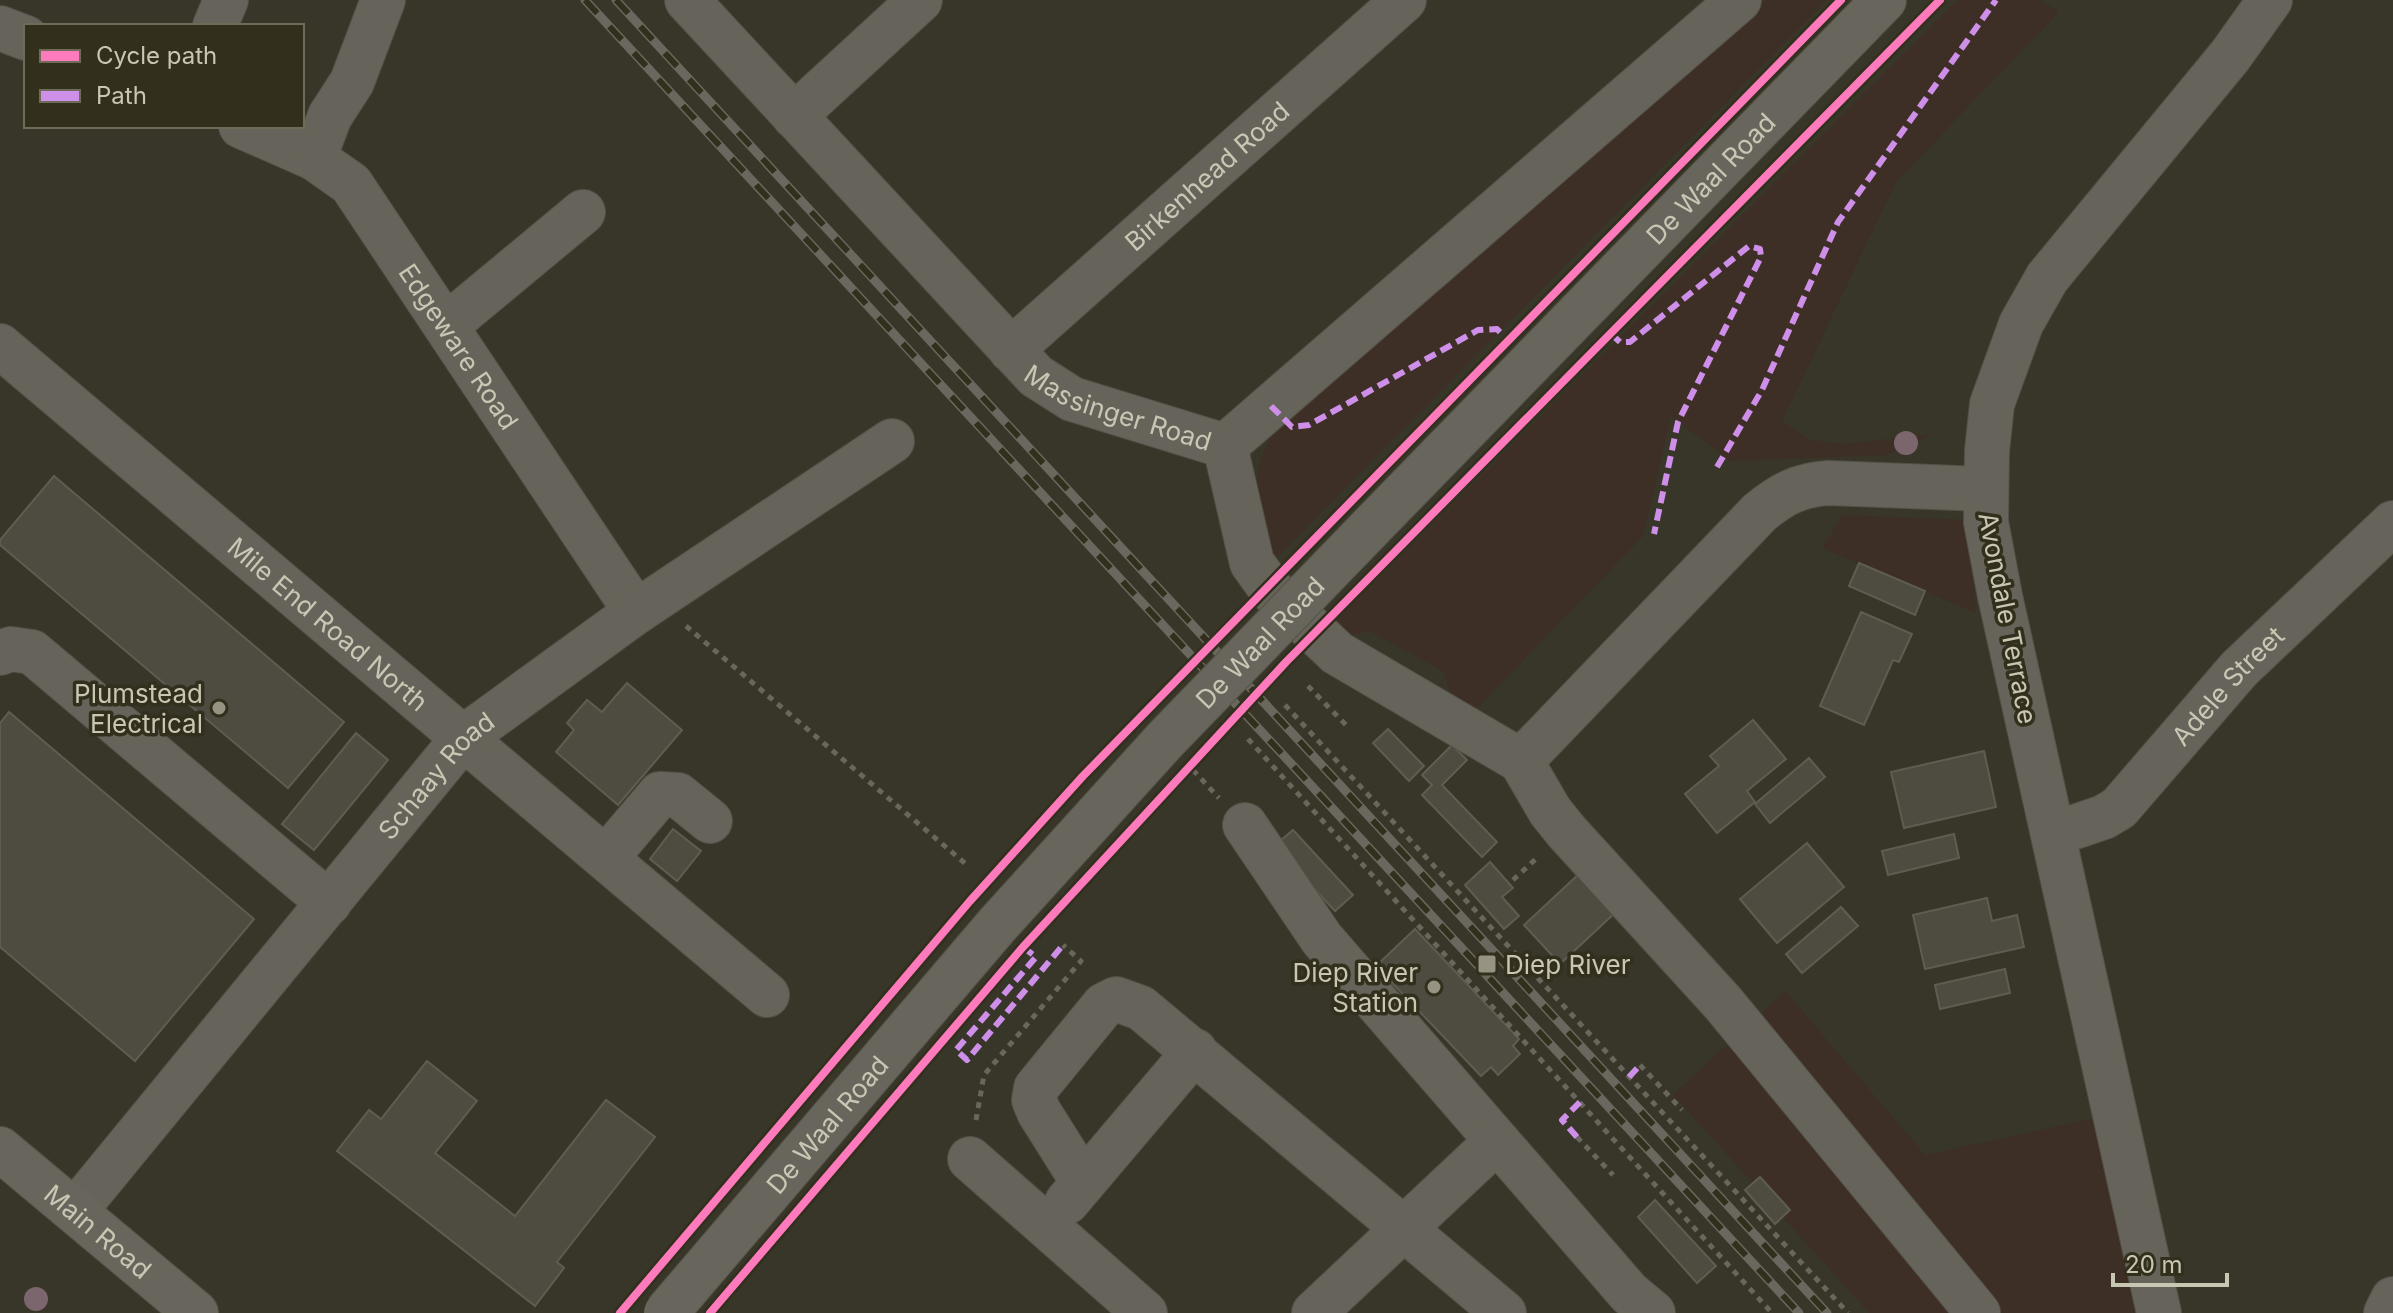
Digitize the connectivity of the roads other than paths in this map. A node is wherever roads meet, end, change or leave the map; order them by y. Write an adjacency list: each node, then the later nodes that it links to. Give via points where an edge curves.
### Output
1 (226, 0): 9 (street)
2 (383, 0): 12 (street, via 352,82)
3 (687, 0): 13 (street, Massinger Road)
4 (920, 0): 13 (street)
5 (1404, 0): 19 (street, Birkenhead Road)
6 (1884, 0): 44 (main road, De Waal Road, bridge, via 1165,740 998,924)
7 (2270, 0): 22 (street, Avondale Terrace, via 2031,303 1992,404)
8 (1734, 2): 21 (street, Massinger Road)
9 (216, 24)
10 (0, 28): 11 (street)
11 (24, 37)
12 (316, 111): 15 (street)
13 (794, 116): 19 (street, Massinger Road)
14 (246, 128): 15 (street, Edgeware Road)
15 (314, 158): 17 (street, Edgeware Road, via 351,184)
16 (583, 212): 17 (street)
17 (447, 325): 24 (street, Edgeware Road)
18 (0, 346): 26 (street, Mile End Road North)
19 (1011, 350): 21 (street, Massinger Road, via 1054,390 1072,399)
20 (892, 441): 24 (street, Schaay Road)
21 (1225, 446): 27 (street, via 1248,549 1262,581 1337,653)
22 (1984, 489): 27 (street, via 1828,483 1782,494); 30 (street, Avondale Terrace, via 2000,596)
23 (2393, 523): 30 (street, Adele Street, via 2239,669 2119,808)
24 (645, 606): 26 (street, Schaay Road)
25 (0, 653): 32 (street, via 32,652)
26 (464, 737): 31 (street, Mile End Road North); 32 (street, Schaay Road)
27 (1521, 761): 49 (street, via 1566,831 1723,1003)
28 (710, 821): 31 (street, via 678,795 660,794)
29 (1245, 825): 35 (street, via 1322,939)
30 (2054, 834): 50 (street, Avondale Terrace)
31 (606, 858): 33 (street, Mile End Road North)
32 (329, 903): 39 (street, Schaay Road)
33 (767, 995)
34 (1195, 1051): 38 (street); 38 (street, via 1141,1008 1116,999 1104,1005 1046,1072 1034,1100); 41 (street)
35 (1497, 1141): 41 (street); 48 (street, via 1629,1293)
36 (0, 1149): 39 (main road, Main Road)
37 (970, 1159): 40 (street)
38 (1083, 1182): 40 (street)
39 (75, 1211): 43 (main road, Main Road)
40 (1045, 1228): 45 (street)
41 (1404, 1228): 46 (street); 47 (street)
42 (2393, 1299): 51 (street)
43 (196, 1313)
44 (666, 1313)
45 (1145, 1313)
46 (1314, 1313)
47 (1504, 1313)
48 (1653, 1313)
49 (1978, 1313)
50 (2159, 1313)
51 (2386, 1313)

